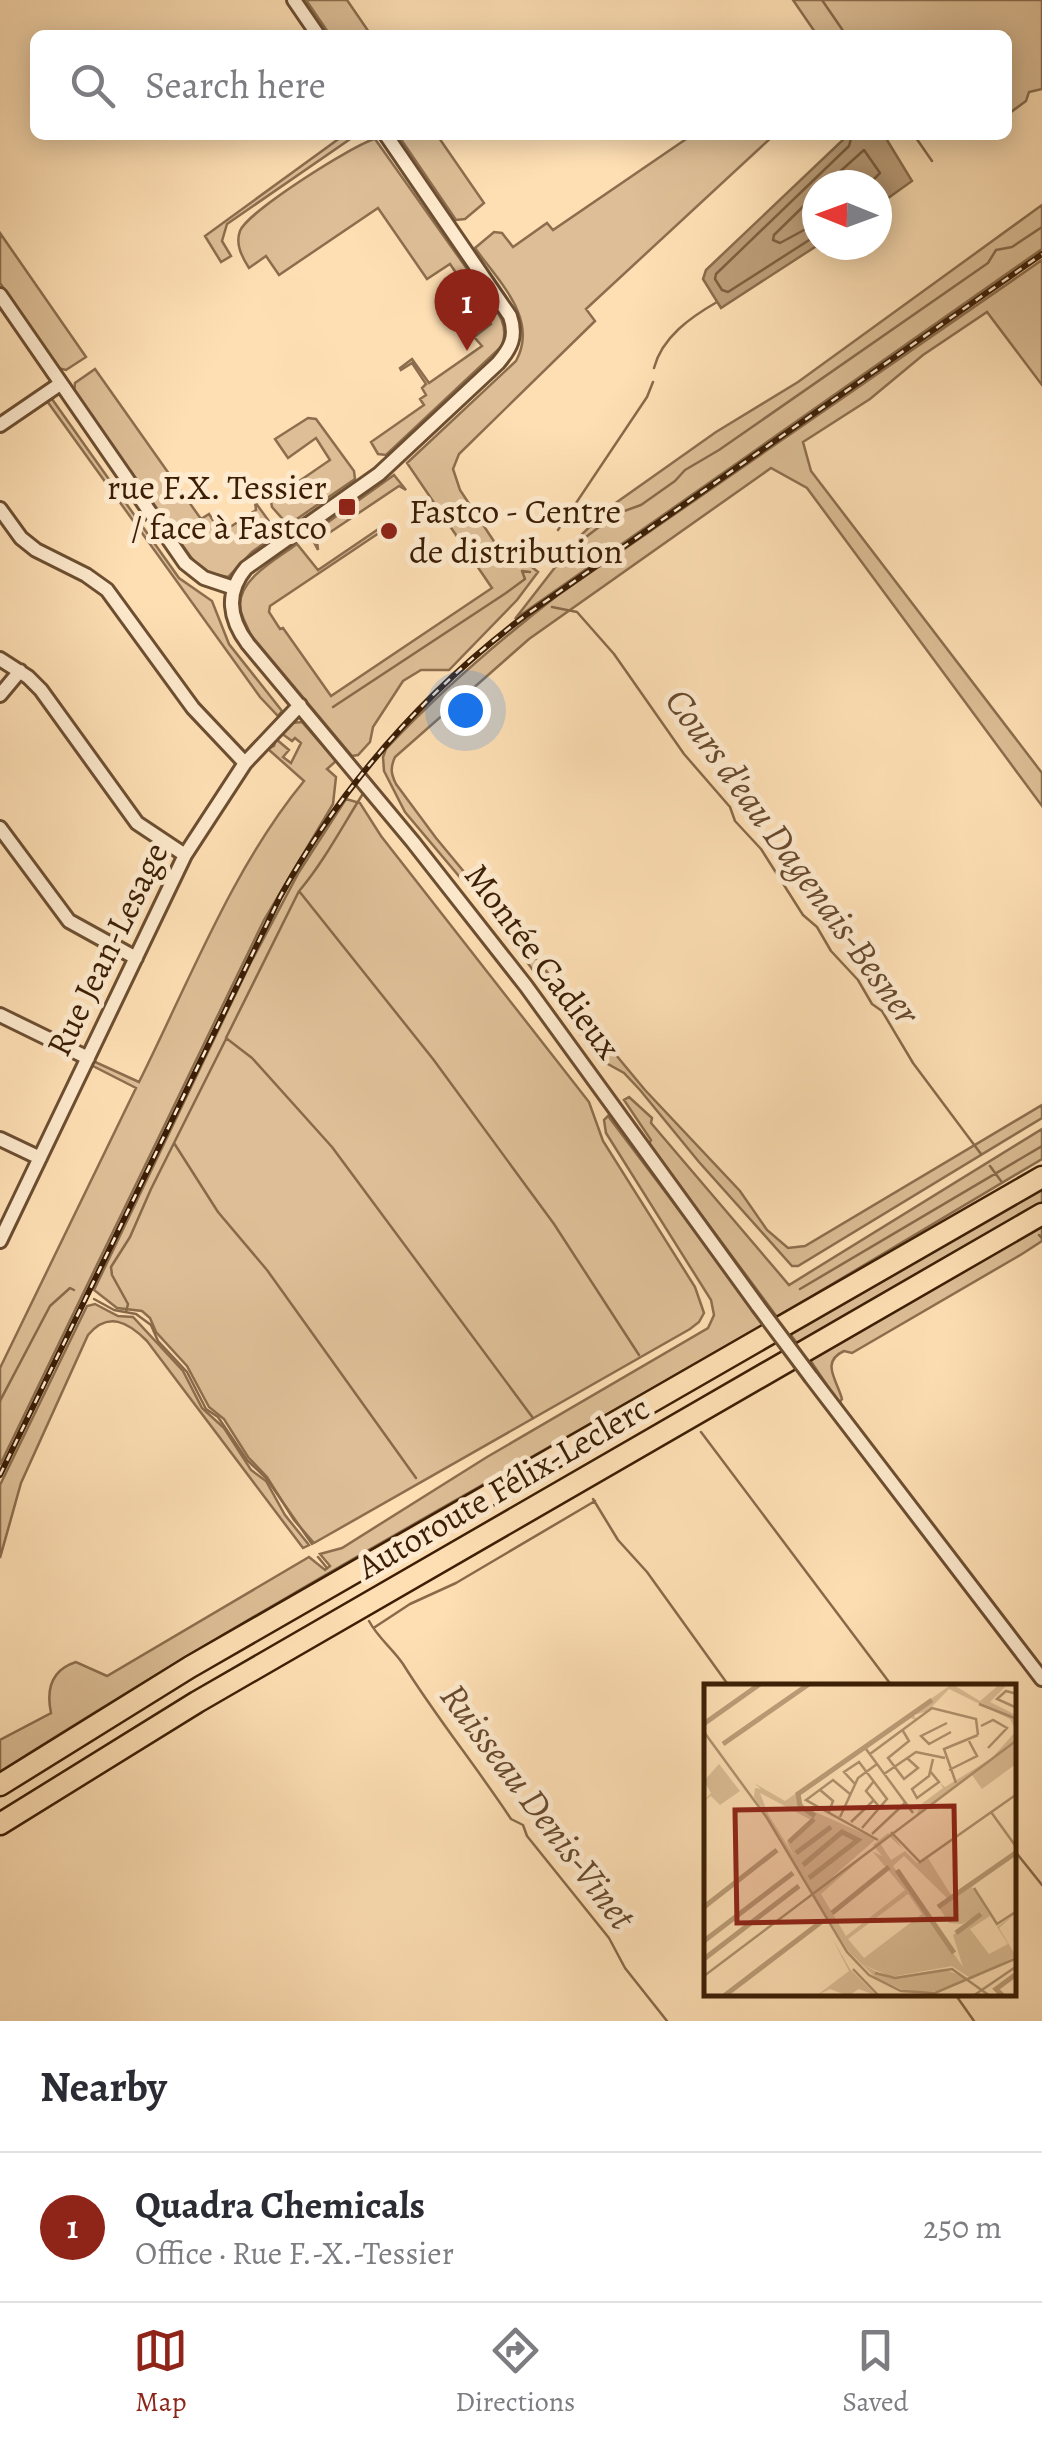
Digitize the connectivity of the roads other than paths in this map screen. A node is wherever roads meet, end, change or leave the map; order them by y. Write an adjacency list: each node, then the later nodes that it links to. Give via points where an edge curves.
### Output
1 (294, 0): 2 (street)
2 (315, 30)
3 (389, 140): 8 (street, via 510,316 512,344 395,460 250,564)
4 (0, 295): 5 (street)
5 (60, 384): 6 (street); 8 (street, via 186,562 204,578)
6 (0, 425)
7 (0, 510): 13 (street, via 36,550 107,590 193,708)
8 (234, 588): 12 (street, Montée Cadieux, via 231,609 238,629)
9 (0, 660): 10 (street)
10 (20, 672): 11 (street); 15 (street, via 41,690 136,823)
11 (0, 695)
12 (300, 705): 13 (street, Rue Jean-Lesage); 24 (street, Montée Cadieux, bridge, via 526,986 758,1306)
13 (245, 764): 15 (street, Rue Jean-Lesage)
14 (0, 828): 16 (street, via 64,917)
15 (186, 854): 16 (street, Rue Jean-Lesage)
16 (136, 958): 18 (street, Rue Jean-Lesage)
17 (0, 1015): 18 (street)
18 (88, 1058): 20 (street, Rue Jean-Lesage)
19 (0, 1139): 20 (street)
20 (40, 1158): 23 (street, Rue Jean-Lesage)
21 (1042, 1177): 25 (highway, Autoroute Félix-Leclerc, via 190,1668)
22 (1042, 1214): 26 (highway, Autoroute Félix-Leclerc, via 197,1702)
23 (0, 1240)
24 (1042, 1679)
25 (0, 1785)
26 (0, 1824)

